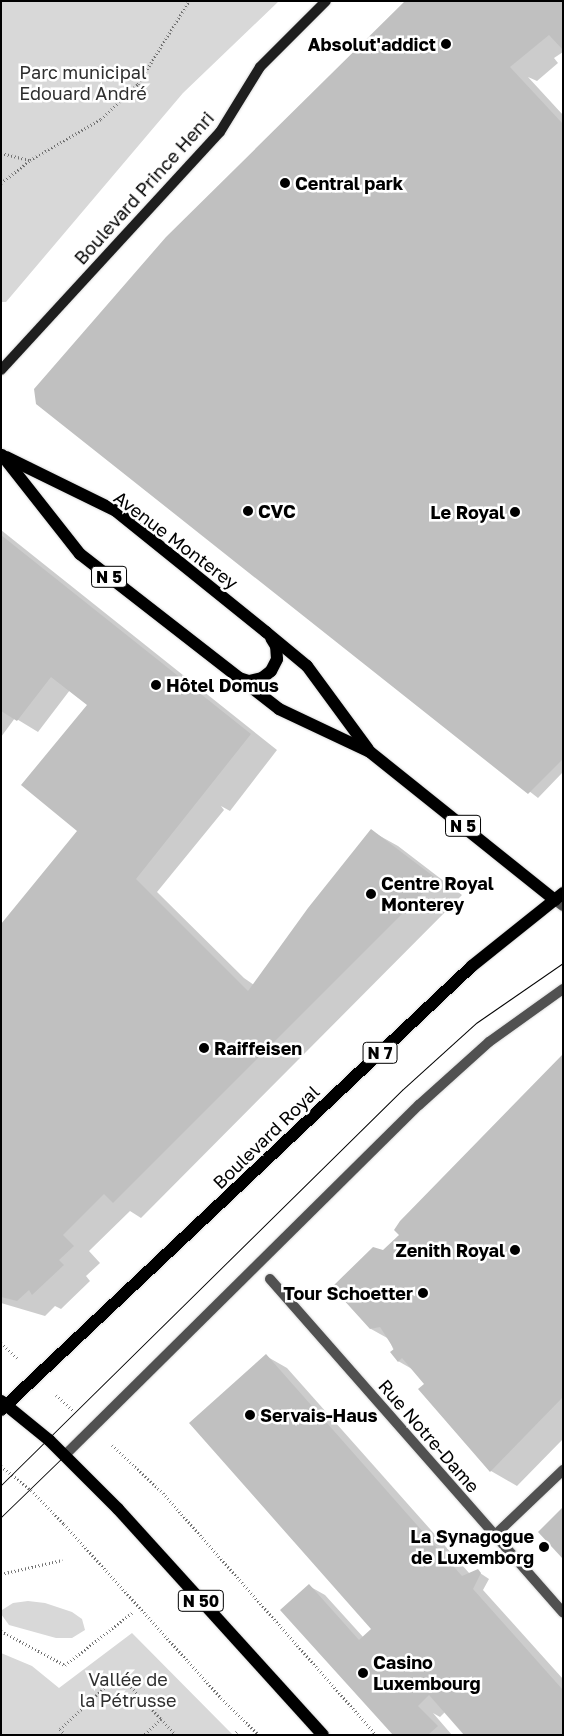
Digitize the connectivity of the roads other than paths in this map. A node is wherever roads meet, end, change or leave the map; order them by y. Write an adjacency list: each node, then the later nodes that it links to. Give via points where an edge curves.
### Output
1 (326, 1): 2 (main road, Boulevard Prince Henri, via 260,67 220,132)
2 (1, 370)
3 (2, 455): 4 (main road, Avenue Monterey / N 5, via 116,511); 5 (main road, Avenue Monterey / N 5, via 80,554)
4 (270, 635): 5 (main road, via 276,652 271,670 262,678 249,681); 6 (main road, Avenue Monterey / N 5, via 306,666)
5 (237, 678): 6 (main road, Avenue Monterey / N 5, via 279,709)
6 (370, 752): 7 (main road, Avenue Monterey / N 5)
7 (560, 900): 10 (main road, Boulevard Royal / N 7, via 472,966)
8 (563, 989): 11 (street, via 489,1042 419,1105)
9 (270, 1279): 13 (street, Rue Notre-Dame)
10 (3, 1405): 11 (main road, N 50)
11 (64, 1456): 15 (main road, N 50, via 118,1509)
12 (563, 1470): 13 (street)
13 (495, 1535): 14 (street, Rue Notre-Dame)
14 (563, 1613)
15 (323, 1735)

